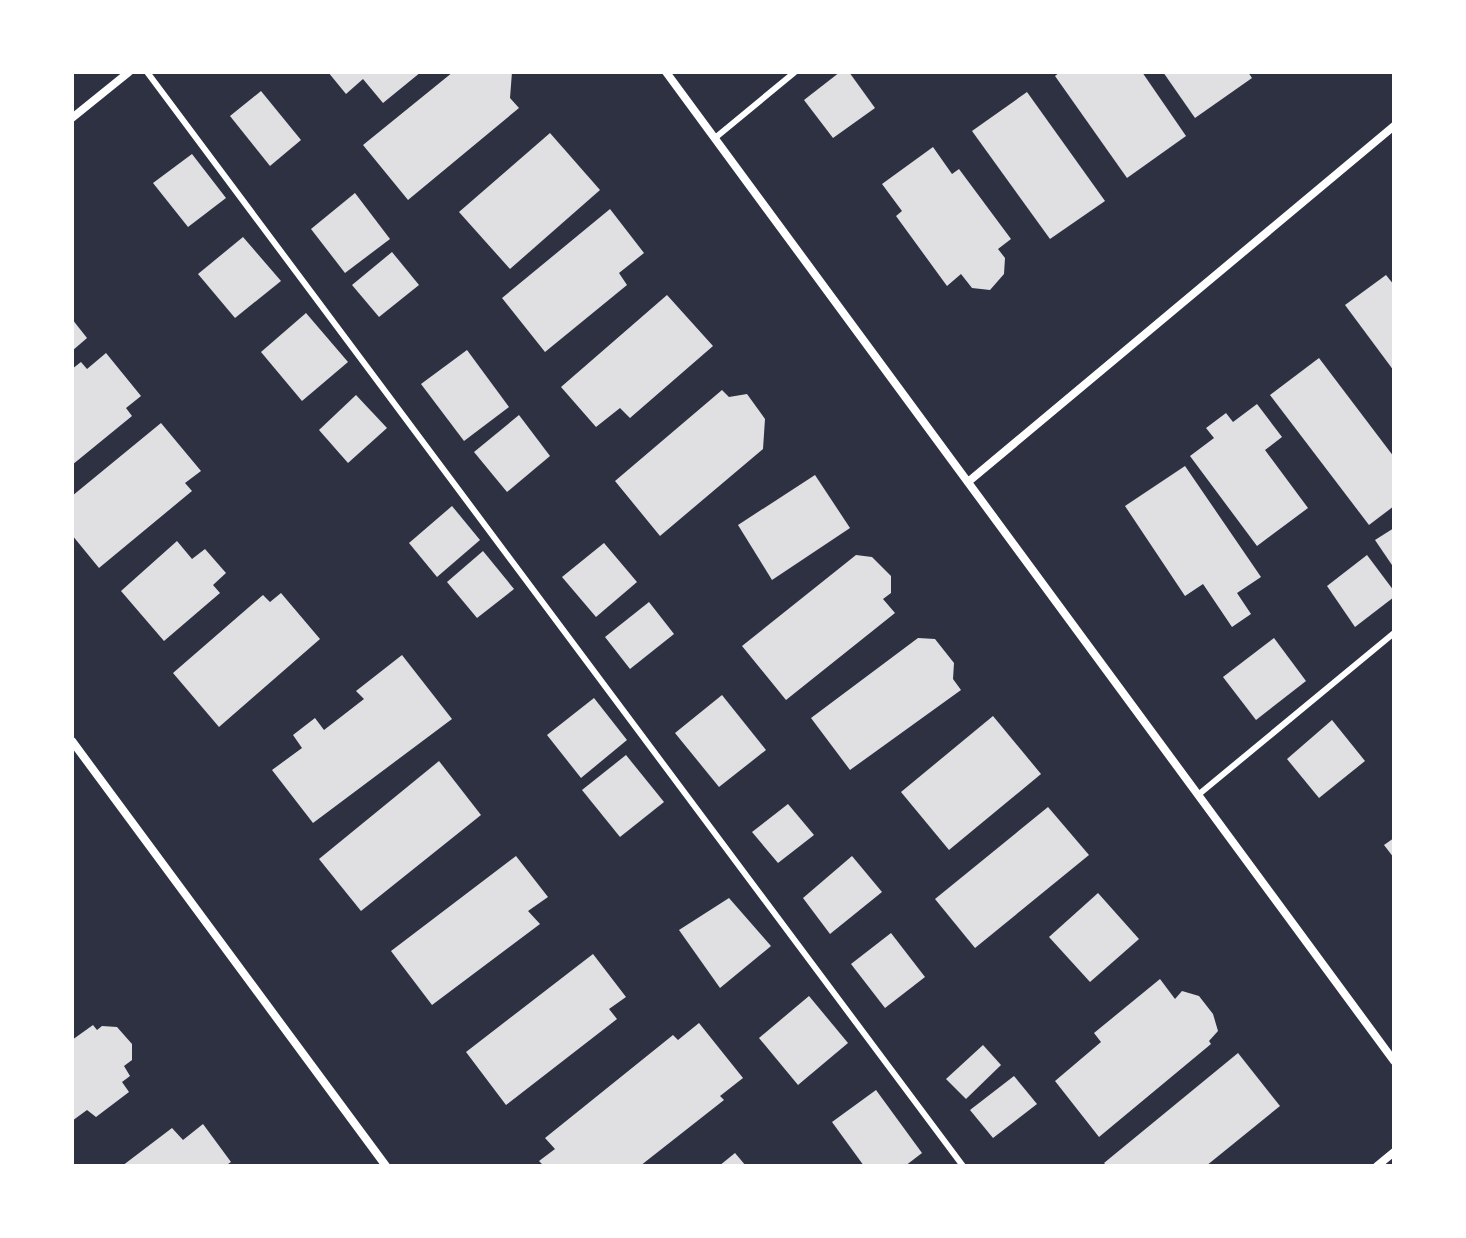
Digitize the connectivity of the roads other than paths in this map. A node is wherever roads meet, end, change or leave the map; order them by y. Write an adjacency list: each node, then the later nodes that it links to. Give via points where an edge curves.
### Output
1 (129, 72): 5 (street)
2 (147, 72): 15 (lane)
3 (666, 72): 7 (street)
4 (795, 72): 7 (lane)
5 (72, 118)
6 (1394, 126): 8 (street)
7 (715, 138): 8 (street)
8 (968, 482): 11 (street)
9 (1394, 633): 11 (lane)
10 (72, 741): 14 (street)
11 (1198, 795): 12 (street)
12 (1394, 1061)
13 (1394, 1152): 16 (street)
14 (386, 1166)
15 (963, 1166)
16 (1377, 1166)

